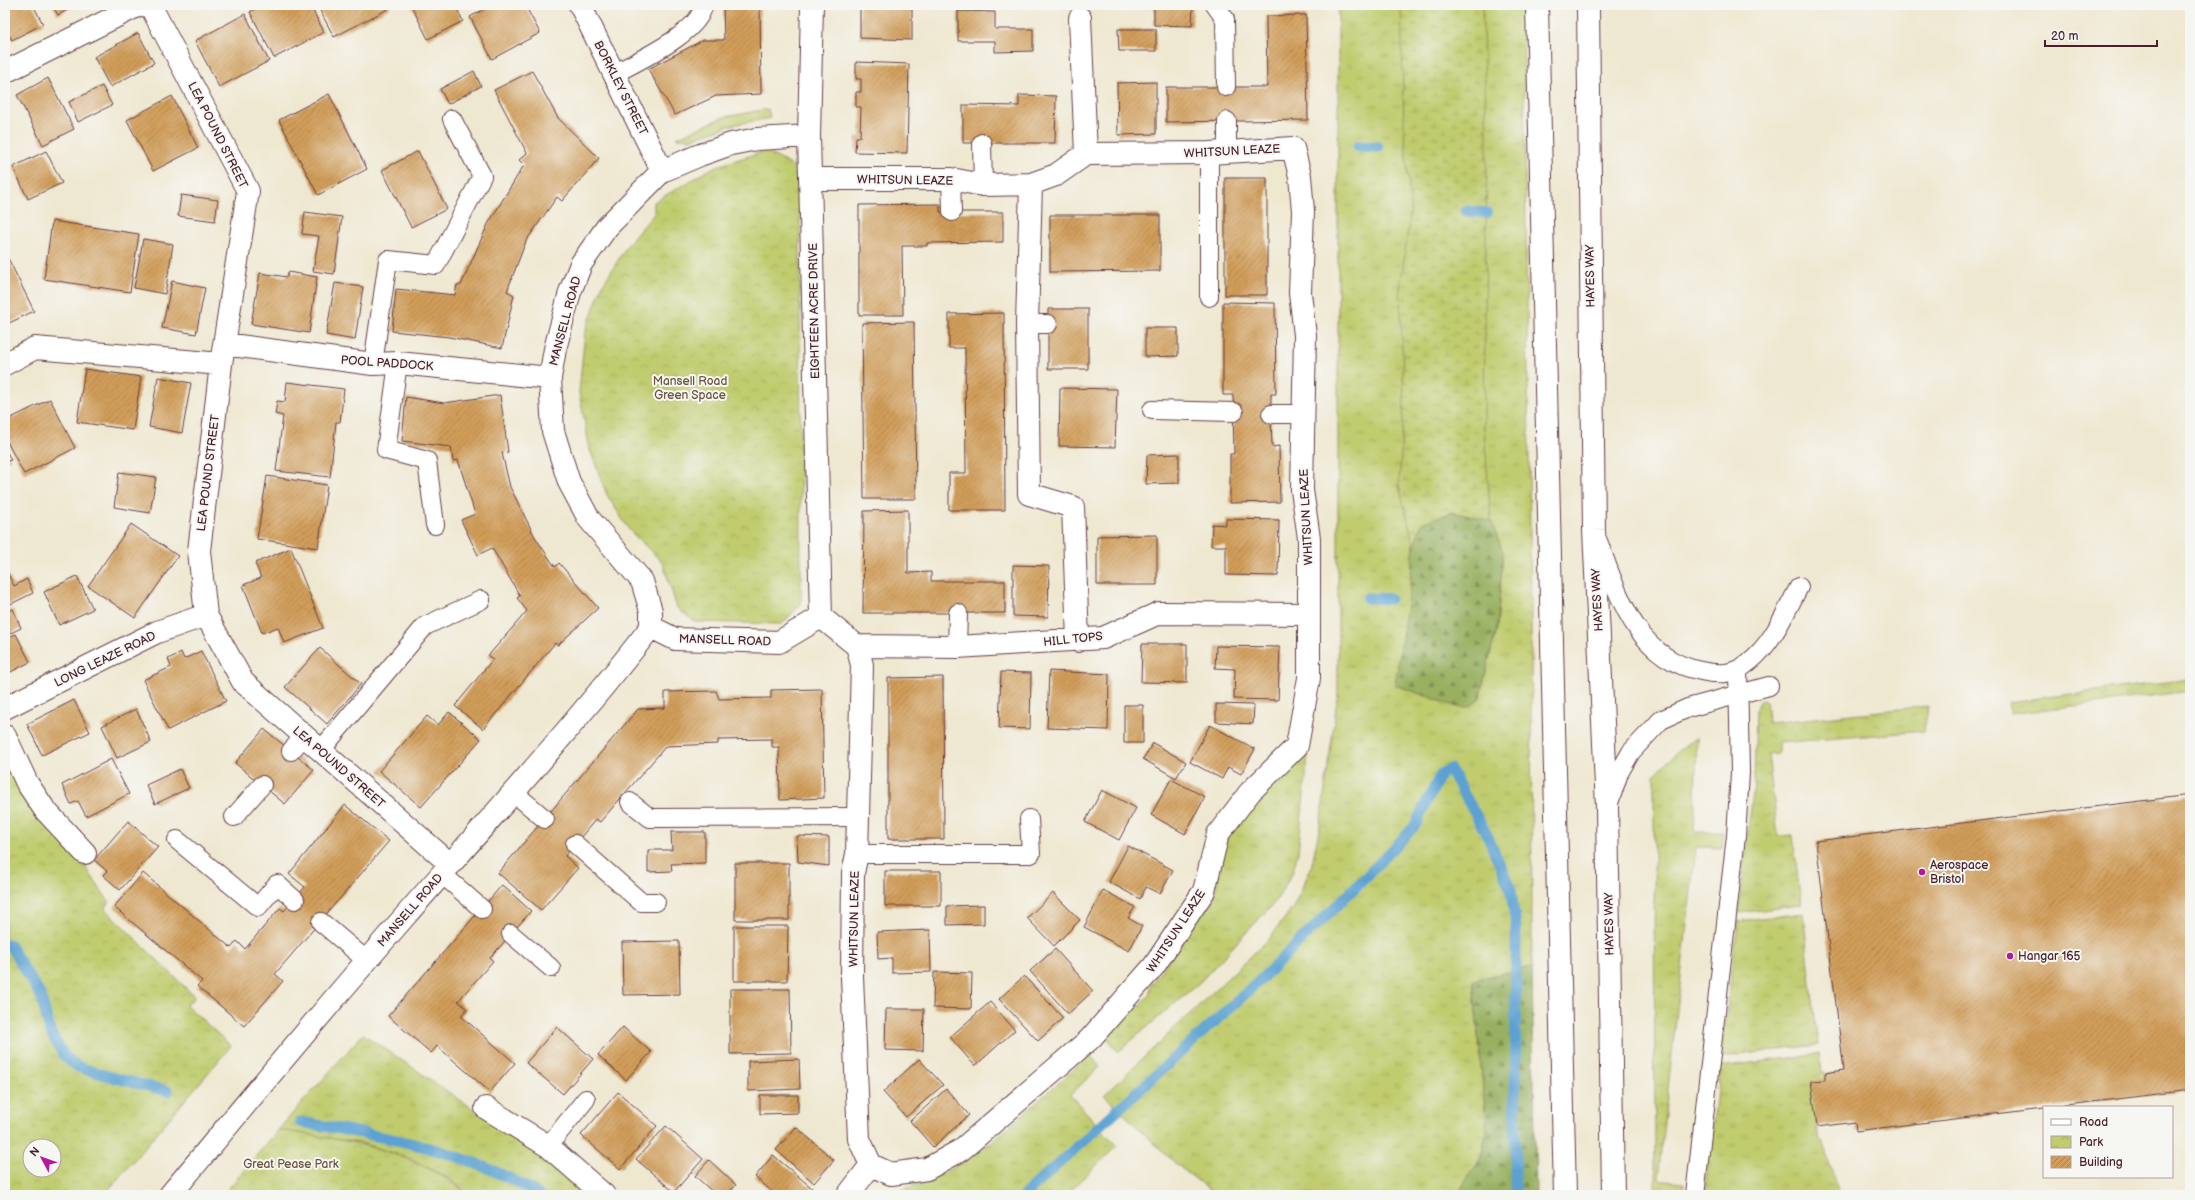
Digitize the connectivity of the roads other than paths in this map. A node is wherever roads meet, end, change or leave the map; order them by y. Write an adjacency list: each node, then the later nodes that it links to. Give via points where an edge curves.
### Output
1 (580, 5): 10 (street, BORKLEY STREET)
2 (703, 5): 10 (lane, via 703,12 682,36)
3 (812, 5): 14 (street, EIGHTEEN ACRE DRIVE)
4 (1215, 5): 11 (lane, via 1226,20)
5 (1537, 5): 79 (street)
6 (1588, 5): 35 (street, HAYES WAY)
7 (136, 6): 9 (street); 25 (street, LEA POUND STREET, via 248,191)
8 (1080, 18): 17 (street)
9 (5, 72)
10 (614, 74): 18 (street, BORKLEY STREET)
11 (1226, 87)
12 (452, 119): 28 (lane, via 482,176 436,265 388,260)
13 (1227, 121): 16 (lane)
14 (809, 136): 18 (street, MANSELL ROAD, via 731,144); 19 (street, EIGHTEEN ACRE DRIVE)
15 (982, 143): 22 (lane)
16 (1218, 153): 17 (street, WHITSUN LEAZE); 24 (lane); 33 (street, WHITSUN LEAZE, via 1293,148 1300,176 1303,211 1300,293 1305,335)
17 (1086, 154): 21 (street, WHITSUN LEAZE, via 1056,175)
18 (662, 171): 29 (street, MANSELL ROAD, via 607,227 581,264 570,292)
19 (811, 179): 20 (street, WHITSUN LEAZE); 41 (street, EIGHTEEN ACRE DRIVE)
20 (951, 179): 22 (street, WHITSUN LEAZE); 23 (lane)
21 (1031, 184): 22 (street, WHITSUN LEAZE); 43 (street, via 1038,324 1029,494 1073,507)
22 (983, 186)
23 (952, 212)
24 (1209, 297)
25 (222, 354): 27 (street, POOL PADDOCK, via 35,348); 28 (street, POOL PADDOCK); 40 (street, LEA POUND STREET, via 199,551)
26 (398, 363): 28 (street, POOL PADDOCK); 29 (street, POOL PADDOCK); 34 (lane, via 386,450 427,461)
27 (5, 364)
28 (372, 364)
29 (550, 378): 42 (street, MANSELL ROAD, via 553,431 569,482 589,519 642,581 651,611)
30 (1152, 410): 31 (lane)
31 (1234, 412)
32 (1271, 414): 33 (lane)
33 (1304, 414): 39 (street, WHITSUN LEAZE, via 1302,490 1309,538)
34 (435, 525)
35 (1594, 530): 46 (lane, via 1621,600 1648,643 1670,660 1697,671 1723,674); 55 (street, HAYES WAY)
36 (1799, 587): 46 (lane, via 1774,633 1755,657)
37 (481, 600): 51 (lane, via 425,626)
38 (958, 613): 45 (lane)
39 (1309, 614): 43 (street, HILL TOPS, via 1159,613 1103,638); 75 (street, WHITSUN LEAZE, via 1309,678 1297,746 1250,792 1218,834 1204,891 1154,966 1090,1039 961,1150 927,1169 891,1174)
40 (206, 615): 49 (street, LONG LEAZE ROAD, via 157,632); 51 (street, LEA POUND STREET, via 243,682 298,744)
41 (821, 617): 42 (street, MANSELL ROAD, via 779,642 675,639); 44 (street)
42 (651, 626): 53 (street, MANSELL ROAD)
43 (1078, 641): 45 (street, HILL TOPS)
44 (857, 646): 45 (street, HILL TOPS); 57 (street, WHITSUN LEAZE, via 862,665)
45 (957, 647)
46 (1738, 670): 48 (lane)
47 (1769, 686): 48 (lane)
48 (1739, 694): 55 (lane, via 1688,708 1661,720 1631,752 1619,773); 81 (lane, via 1740,773 1736,836)
49 (5, 708)
50 (5, 736): 62 (street, via 45,810)
51 (321, 750): 64 (street, LEA POUND STREET)
52 (262, 785): 56 (lane)
53 (513, 792): 58 (lane); 64 (street, MANSELL ROAD)
54 (630, 802): 57 (lane, via 650,818)
55 (1607, 807): 80 (street, HAYES WAY)
56 (234, 817)
57 (858, 817): 63 (street, WHITSUN LEAZE)
58 (545, 818)
59 (1030, 819): 63 (lane, via 1031,854)
60 (177, 840): 65 (lane, via 258,907 277,884)
61 (575, 844): 66 (lane, via 641,902)
62 (85, 853)
63 (857, 854): 75 (street, WHITSUN LEAZE, via 853,880 852,977 855,1082 859,1139)
64 (446, 869): 67 (lane); 70 (street, MANSELL ROAD)
65 (295, 900)
66 (656, 902)
67 (482, 909)
68 (321, 922): 70 (lane)
69 (511, 934): 71 (lane)
70 (366, 960): 76 (street, MANSELL ROAD)
71 (551, 968)
72 (586, 1099): 74 (lane)
73 (486, 1108): 74 (street)
74 (548, 1146): 77 (street)
75 (871, 1165): 78 (street)
76 (170, 1195)
77 (604, 1195)
78 (848, 1195)
79 (1565, 1195)
80 (1613, 1195)
81 (1695, 1195)

